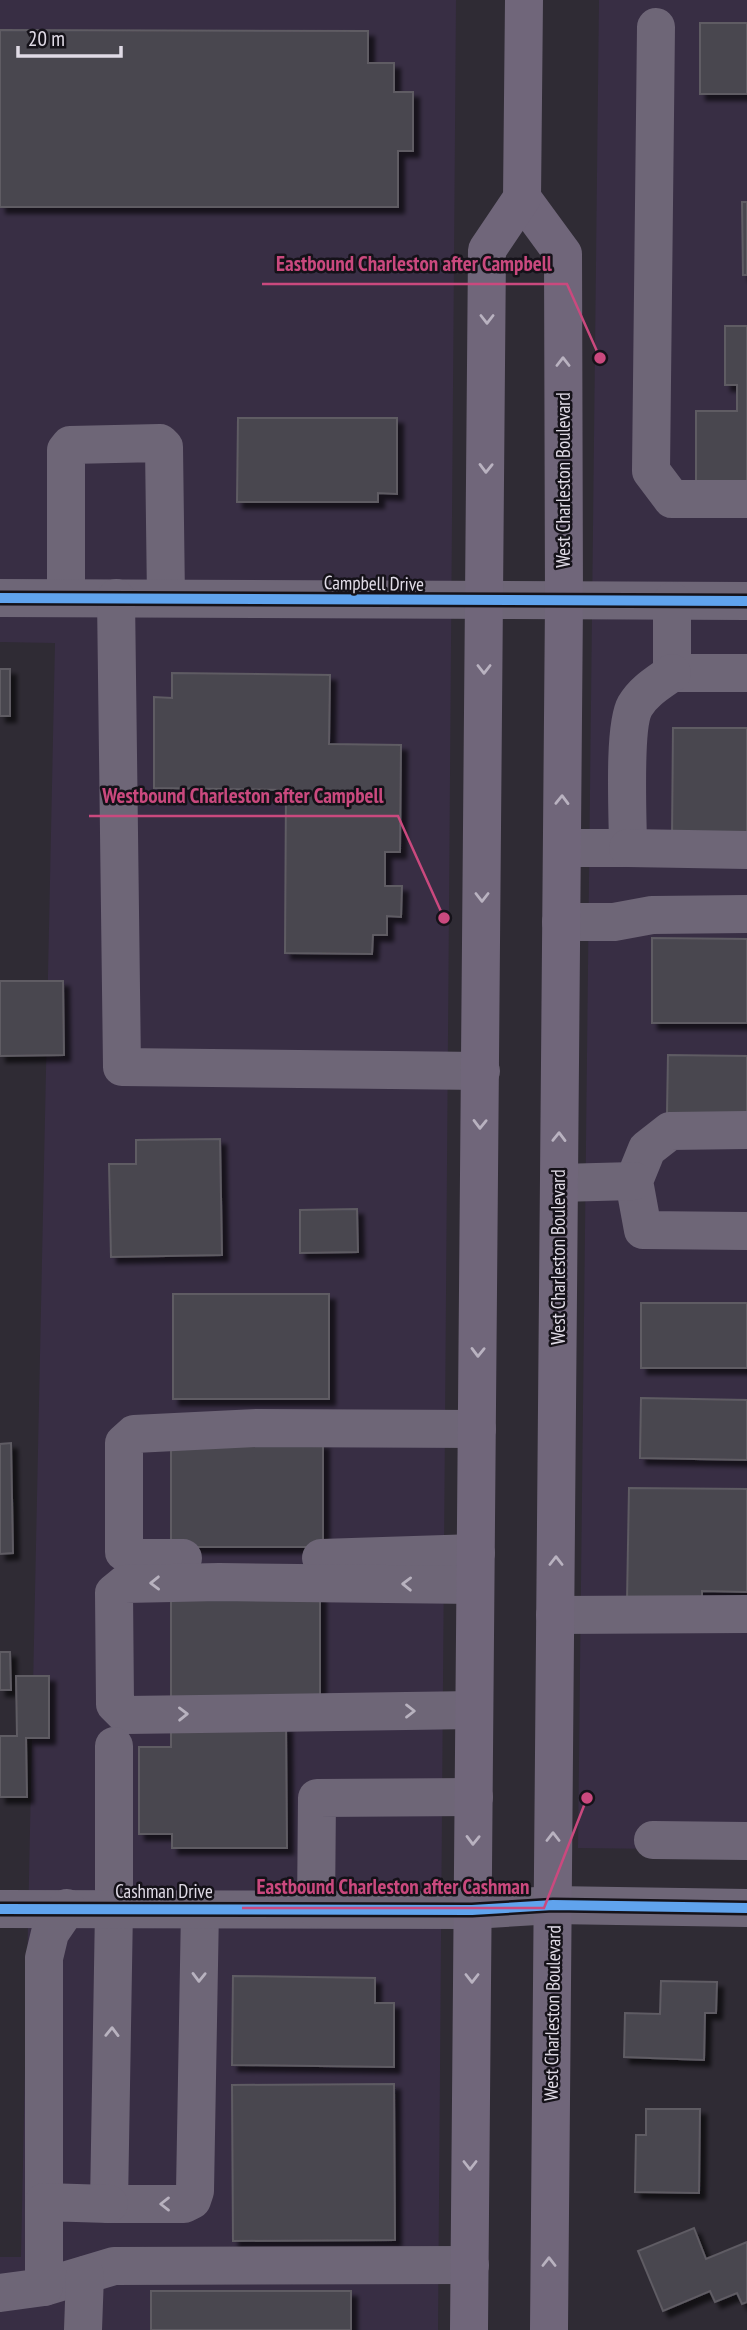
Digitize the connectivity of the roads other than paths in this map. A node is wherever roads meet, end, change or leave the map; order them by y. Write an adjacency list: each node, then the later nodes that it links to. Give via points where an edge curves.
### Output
1 (524, 0): 3 (main road)
2 (656, 27): 4 (street, via 651,471 672,499)
3 (522, 198): 9 (main road, one-way to 9, via 487,250); 12 (main road, West Charleston Boulevard, one-way to 3, via 563,254)
4 (747, 499)
5 (66, 597): 6 (street, Campbell Drive); 7 (street, via 66,450 70,445 160,443 164,447); 8 (street, Campbell Drive)
6 (116, 597): 7 (street, Campbell Drive); 20 (street, via 122,1067)
7 (166, 597): 9 (street, Campbell Drive)
8 (0, 598)
9 (485, 601): 12 (street, Campbell Drive); 20 (main road, one-way to 20)
10 (672, 601): 11 (street, Campbell Drive); 12 (street, Campbell Drive); 13 (street)
11 (747, 601)
12 (564, 602): 15 (main road, West Charleston Boulevard, one-way to 12)
13 (672, 673): 14 (street); 16 (street, via 645,693 634,708 628,747)
14 (747, 673)
15 (562, 848): 16 (street); 19 (main road, West Charleston Boulevard)
16 (628, 848): 17 (street)
17 (747, 850)
18 (747, 914): 19 (street)
19 (561, 922): 23 (main road, West Charleston Boulevard, one-way to 19)
20 (481, 1071): 25 (main road, one-way to 25)
21 (747, 1130): 22 (street, via 670,1131 647,1149)
22 (634, 1181): 23 (street); 24 (street, via 643,1230)
23 (559, 1183): 28 (main road, West Charleston Boulevard, one-way to 23)
24 (747, 1231)
25 (477, 1429): 26 (main road); 26 (street, via 257,1428 134,1434 124,1443 124,1552 134,1558 307,1558)
26 (476, 1569): 29 (main road); 29 (street, one-way to 29, via 307,1582 138,1583 125,1584 114,1593 115,1704 126,1715)
27 (747, 1614): 28 (street)
28 (555, 1615): 34 (main road, West Charleston Boulevard, one-way to 28)
29 (474, 1710): 31 (main road)
30 (114, 1746): 38 (street)
31 (474, 1797): 40 (street, via 317,1798); 41 (main road, one-way to 41)
32 (653, 1840): 33 (street)
33 (747, 1840)
34 (553, 1905): 36 (street, Cashman Drive); 41 (street, Cashman Drive); 50 (main road, West Charleston Boulevard, one-way to 34)
35 (67, 1908): 37 (street, Cashman Drive); 38 (street, Cashman Drive); 42 (street, via 50,1933 44,1958)
36 (747, 1908)
37 (0, 1909)
38 (114, 1909): 39 (street, Cashman Drive); 43 (street, one-way to 38)
39 (200, 1909): 40 (street, Cashman Drive); 43 (street, one-way to 43, via 195,2191 192,2200 184,2204)
40 (316, 1909): 41 (street, Cashman Drive)
41 (472, 1909): 44 (main road, one-way to 44)
42 (44, 2202): 43 (street); 46 (street)
43 (109, 2204)
44 (470, 2265): 45 (street, via 114,2266); 49 (main road)
45 (85, 2275): 46 (street); 48 (street)
46 (44, 2287): 47 (street)
47 (0, 2293)
48 (83, 2330)
49 (469, 2330)
50 (549, 2330)

